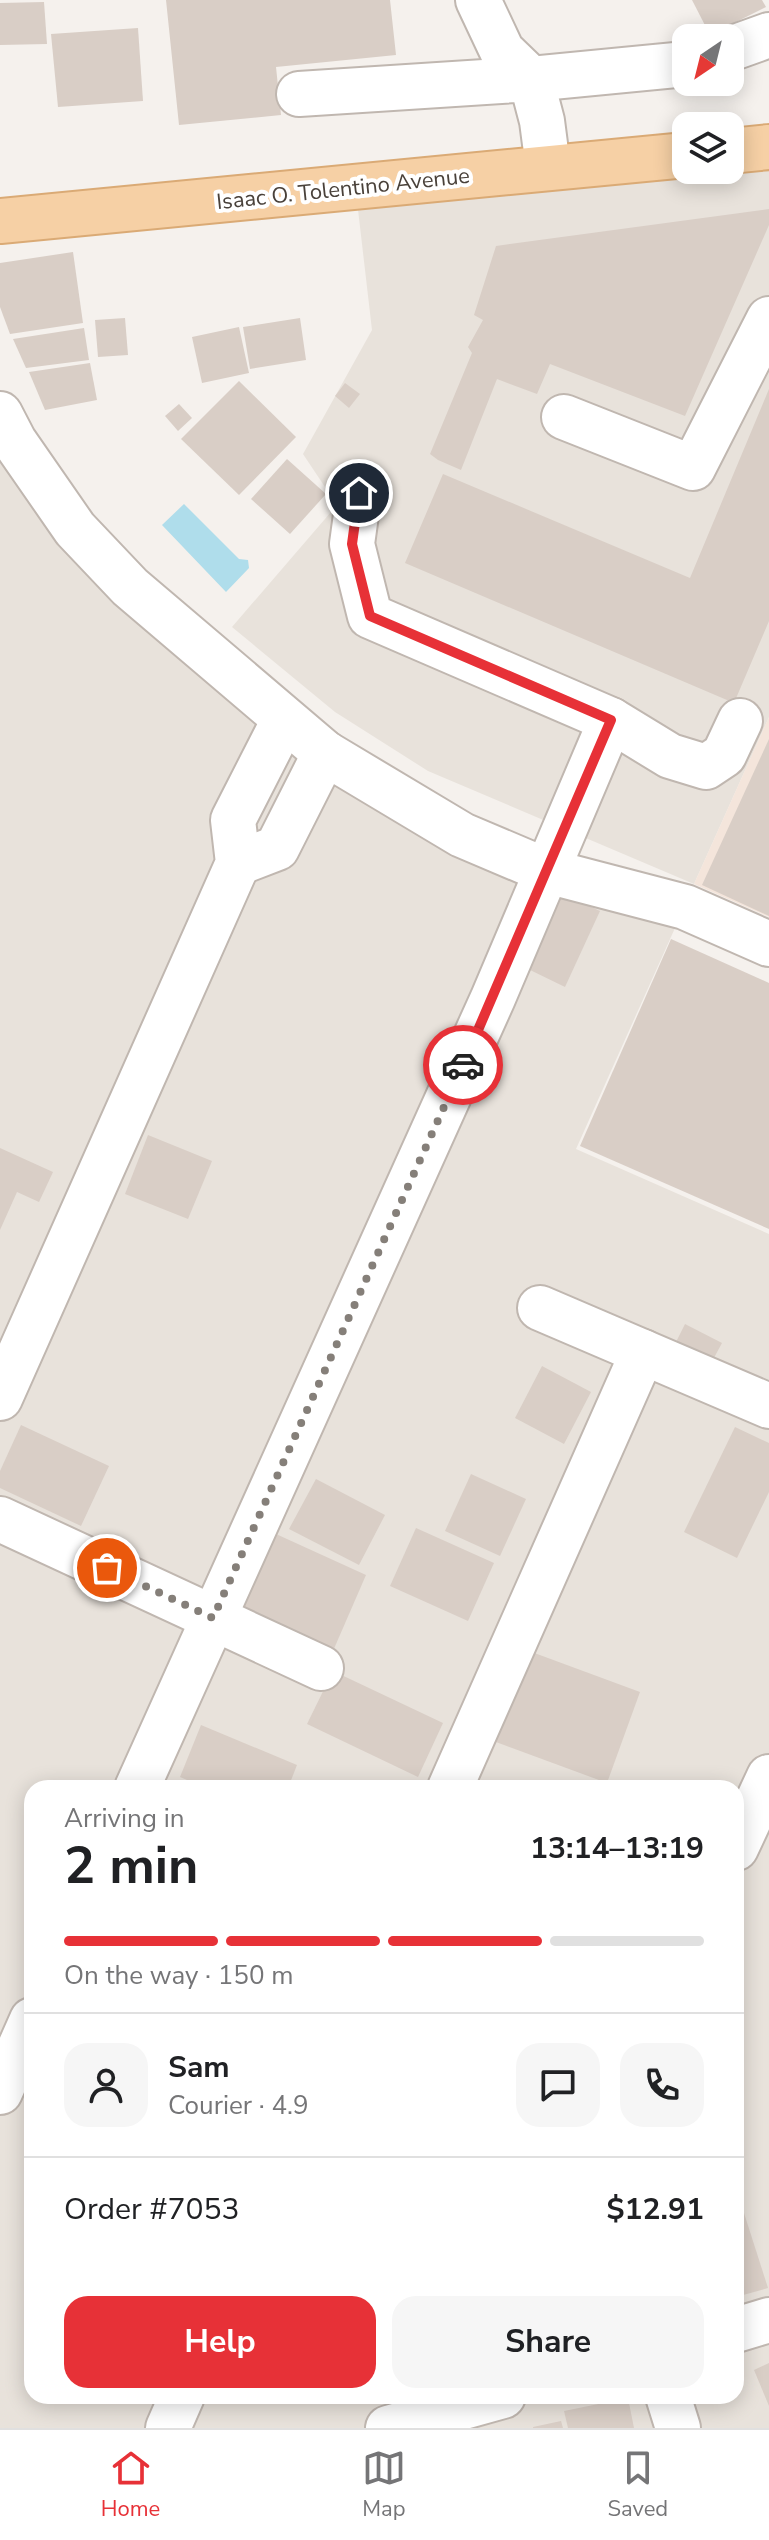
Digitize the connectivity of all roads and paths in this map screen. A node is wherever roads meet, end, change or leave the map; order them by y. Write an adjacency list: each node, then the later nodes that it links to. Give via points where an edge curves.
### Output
1 (478, 0): 5 (street, via 502,51)
2 (769, 35): 3 (street)
3 (744, 44)
4 (672, 65): 5 (street)
5 (531, 79): 6 (street); 10 (street)
6 (299, 94)
7 (769, 147): 8 (main road)
8 (744, 150)
9 (672, 156): 10 (main road, Isaac O. Tolentino Avenue)
10 (548, 167): 11 (main road, Isaac O. Tolentino Avenue)
11 (0, 221)
12 (769, 319): 14 (street, via 693,468)
13 (0, 414): 16 (street, via 75,529 130,587)
14 (564, 417)
15 (359, 493): 17 (street, via 352,544 370,616)
16 (284, 720): 19 (street); 20 (street, via 233,820)
17 (611, 720): 18 (street, via 670,756 706,767 724,755); 21 (street)
18 (740, 721)
19 (325, 753): 20 (street, via 277,848); 21 (street, via 462,835)
20 (238, 863): 25 (street)
21 (547, 871): 22 (street, via 685,907); 28 (street)
22 (769, 944)
23 (540, 1308): 24 (street)
24 (643, 1352): 26 (street); 32 (street)
25 (0, 1398)
26 (769, 1406)
27 (0, 1519): 28 (street)
28 (213, 1618): 29 (street); 31 (street)
29 (321, 1668)
30 (769, 1777): 33 (street)
31 (141, 1780)
32 (454, 1780)
33 (744, 1831)
34 (24, 2038): 35 (street)
35 (0, 2092)
36 (769, 2320): 37 (street)
37 (744, 2328)
38 (178, 2404): 42 (street)
39 (374, 2404): 43 (street)
40 (474, 2404): 44 (street)
41 (670, 2404): 45 (street)
42 (168, 2428)
43 (381, 2428)
44 (388, 2428)
45 (678, 2428)

